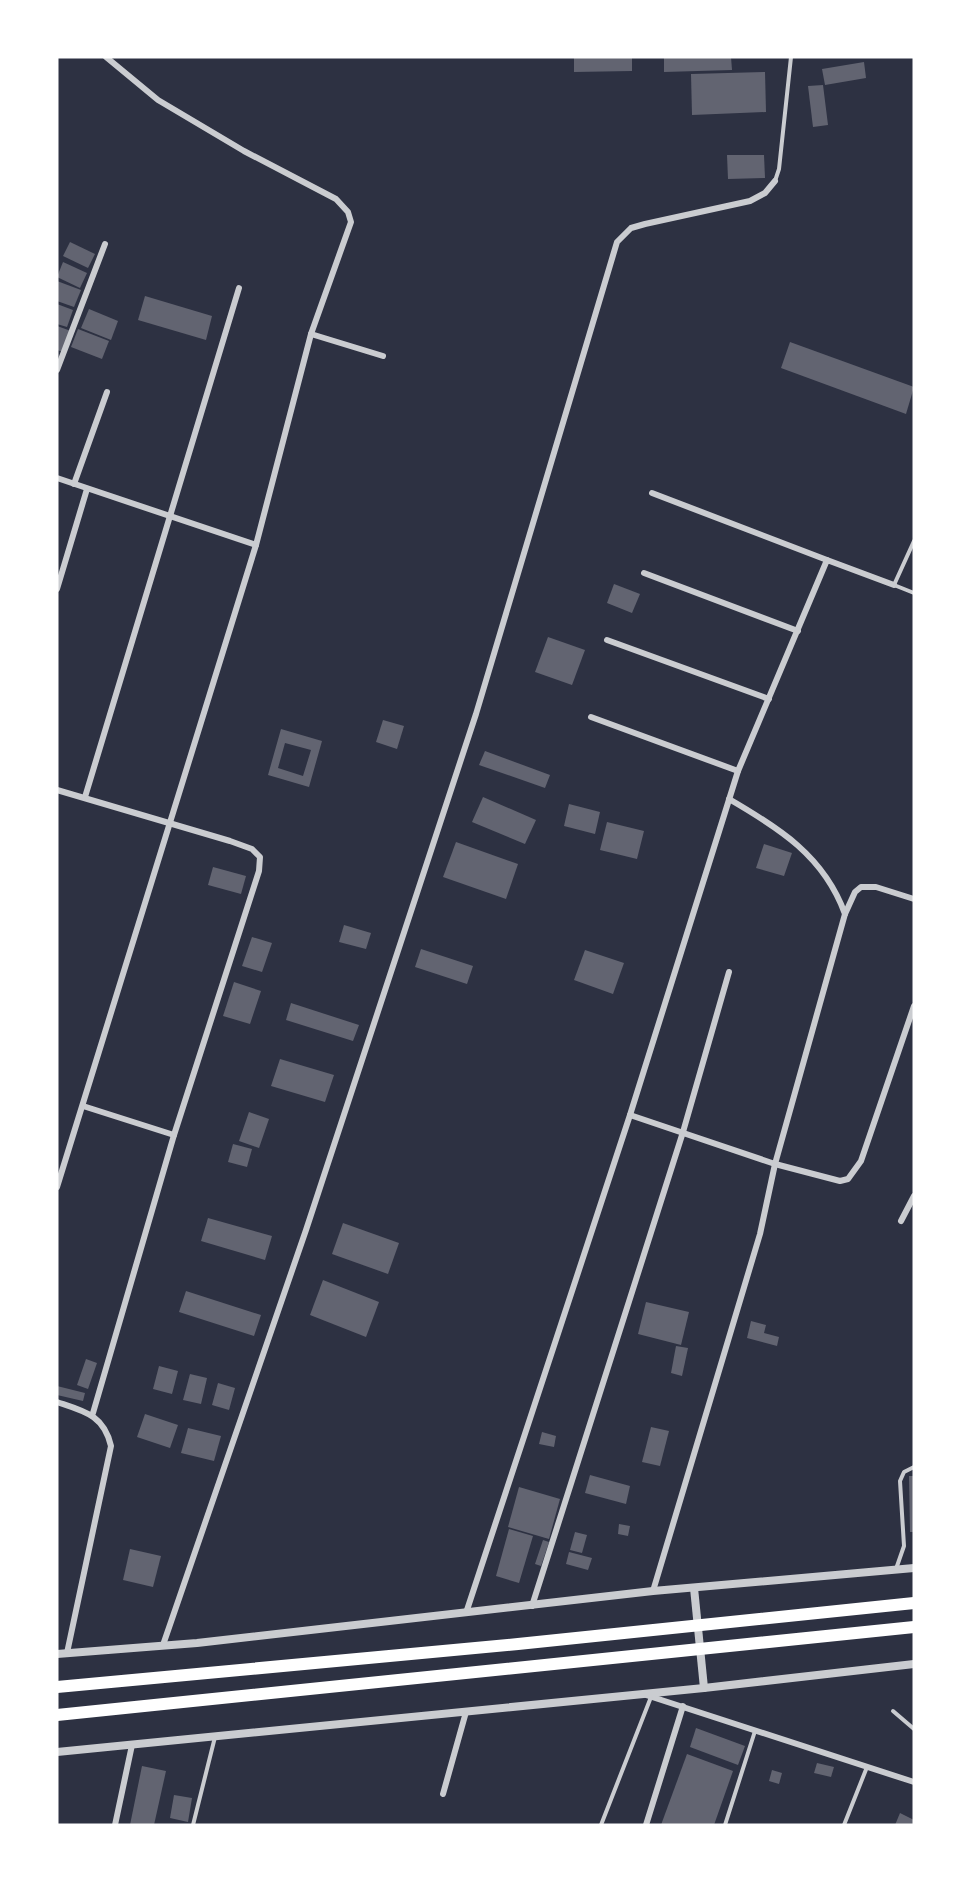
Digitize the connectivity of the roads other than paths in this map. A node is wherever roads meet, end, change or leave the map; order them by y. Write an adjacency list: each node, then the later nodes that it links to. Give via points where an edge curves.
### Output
1 (106, 57): 6 (street, via 158,100 336,199 348,212 351,222)
2 (790, 57): 3 (lane)
3 (775, 181): 54 (street, via 765,193 750,201 638,226 622,234 617,242 472,726 306,1230)
4 (105, 244): 8 (street)
5 (239, 288): 14 (street)
6 (311, 334): 7 (street); 16 (street)
7 (383, 356)
8 (57, 370)
9 (107, 392): 11 (street)
10 (57, 478): 11 (street)
11 (74, 484): 12 (street)
12 (87, 489): 14 (street); 20 (street)
13 (652, 493): 17 (street)
14 (170, 516): 16 (street); 28 (street)
15 (914, 541): 19 (lane)
16 (256, 544): 30 (street)
17 (827, 560): 19 (street); 22 (street)
18 (644, 573): 22 (street)
19 (894, 585): 21 (lane)
20 (57, 589)
21 (914, 593)
22 (798, 631): 24 (street)
23 (607, 640): 24 (street)
24 (769, 699): 26 (street)
25 (591, 717): 26 (street)
26 (738, 771): 29 (street)
27 (57, 790): 28 (street)
28 (85, 797): 30 (street)
29 (729, 799): 32 (street, via 779,828 806,852); 36 (street)
30 (171, 824): 35 (street); 38 (street, via 252,849 258,852 260,862)
31 (914, 899): 32 (street, via 869,885 855,892)
32 (845, 914): 39 (street)
33 (729, 972): 37 (street)
34 (914, 1006): 39 (street, via 884,1100 855,1172 840,1181)
35 (83, 1106): 38 (street); 40 (street)
36 (630, 1115): 37 (street); 52 (street)
37 (683, 1132): 39 (street); 51 (street)
38 (174, 1135): 44 (street)
39 (775, 1164): 49 (street, via 760,1234)
40 (57, 1187)
41 (914, 1196): 42 (street)
42 (901, 1221)
43 (57, 1402): 44 (street)
44 (93, 1413): 55 (street, via 108,1433 111,1446)
45 (914, 1467): 47 (lane, via 904,1472 900,1480 904,1546)
46 (914, 1568): 47 (street)
47 (896, 1570): 48 (street)
48 (694, 1588): 49 (street); 59 (street)
49 (653, 1591): 51 (street)
50 (914, 1603): 58 (highway)
51 (532, 1606): 52 (street)
52 (466, 1613): 54 (street)
53 (914, 1627): 65 (highway)
54 (163, 1645): 55 (street)
55 (68, 1653): 56 (street)
56 (57, 1654)
57 (914, 1664): 59 (street)
58 (57, 1686)
59 (704, 1689): 60 (street)
60 (642, 1694): 61 (street); 64 (street)
61 (651, 1697): 62 (street); 76 (lane)
62 (683, 1706): 67 (street); 77 (street)
63 (892, 1711): 66 (lane)
64 (466, 1712): 68 (street); 73 (street)
65 (57, 1714)
66 (914, 1729)
67 (755, 1730): 71 (street); 78 (lane)
68 (215, 1737): 69 (street); 75 (lane)
69 (132, 1745): 70 (street); 74 (street)
70 (57, 1752)
71 (867, 1767): 72 (street); 79 (lane)
72 (914, 1782)
73 (443, 1794)
74 (115, 1825)
75 (193, 1825)
76 (601, 1825)
77 (646, 1825)
78 (725, 1825)
79 (844, 1825)

